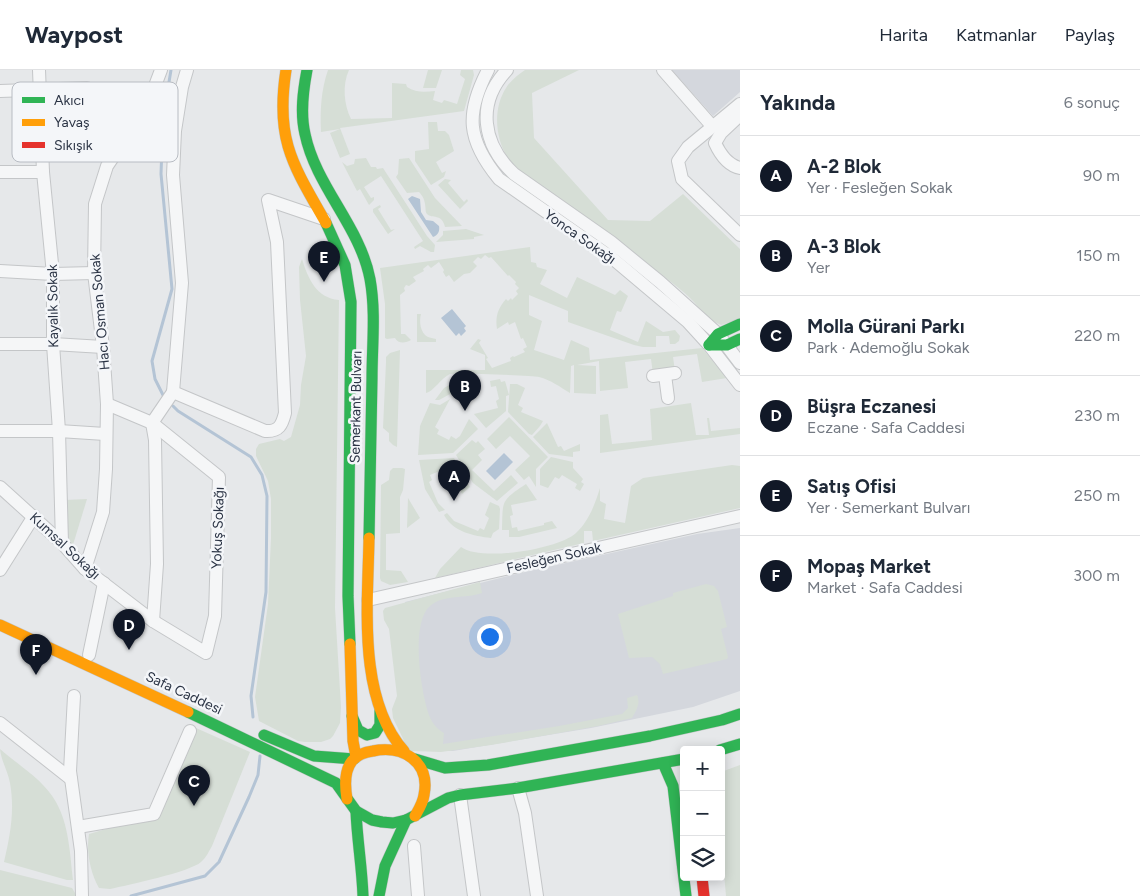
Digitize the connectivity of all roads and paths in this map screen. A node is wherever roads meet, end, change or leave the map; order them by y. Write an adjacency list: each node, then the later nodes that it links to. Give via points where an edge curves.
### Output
1 (161, 70): 8 (street, Hacı Osman Sokak)
2 (187, 70): 10 (street)
3 (286, 70): 19 (main road, Semerkant Bulvarı, via 282,109 286,142 301,180)
4 (307, 70): 49 (main road, Semerkant Bulvarı, via 303,120 307,141 361,250 372,286)
5 (488, 70): 29 (street, Yonca Sokağı, via 479,88 472,117 474,138 499,179 612,258 688,322)
6 (663, 70): 12 (street)
7 (501, 72): 25 (street, Yonca Sokağı, via 492,90 487,116 490,140 503,164 611,242)
8 (156, 82)
9 (740, 104): 12 (street)
10 (178, 112)
11 (740, 115): 16 (street, via 715,143 721,155 734,167)
12 (712, 126): 20 (street, via 688,146 678,161 682,180)
13 (43, 162): 18 (street, Kayalık Sokak)
14 (110, 162): 22 (street, Hacı Osman Sokak, via 95,204)
15 (174, 162): 35 (street, via 182,283)
16 (740, 168)
17 (0, 172): 18 (street)
18 (43, 172): 23 (street, Kayalık Sokak)
19 (324, 219): 35 (street, via 268,200 277,242 284,413 281,426 266,431); 58 (main road, Semerkant Bulvarı, via 341,254 351,302 348,596)
20 (740, 235)
21 (0, 271): 23 (street)
22 (94, 273): 23 (street); 31 (street, Hacı Osman Sokak)
23 (53, 274): 28 (street, Kayalık Sokak)
24 (740, 324): 25 (main road)
25 (718, 334): 29 (main road); 30 (street, Yonca Sokağı)
26 (740, 339): 30 (main road)
27 (0, 344): 28 (street)
28 (53, 344): 31 (street); 40 (street, Kayalık Sokak)
29 (709, 345): 30 (main road); 34 (street, Yonca Sokağı)
30 (727, 345): 32 (street, Yonca Sokağı)
31 (103, 347): 37 (street, Hacı Osman Sokak)
32 (740, 363)
33 (664, 375): 36 (street)
34 (740, 385)
35 (173, 392): 38 (street)
36 (668, 398)
37 (107, 404): 38 (street, Yokuş Sokağı); 41 (street, Hacı Osman Sokak)
38 (152, 423): 51 (street, via 155,440 156,564); 53 (street, Yokuş Sokağı, via 219,477 215,616)
39 (0, 431): 40 (street)
40 (58, 431): 41 (street); 45 (street, Kayalık Sokak)
41 (105, 434): 46 (street, Hacı Osman Sokak, via 103,512)
42 (0, 487): 43 (street, Kumsal Sokağı)
43 (34, 516): 45 (street, Kumsal Sokağı); 47 (street)
44 (740, 516): 49 (street, Fesleğen Sokak)
45 (62, 542): 46 (street, Kumsal Sokağı)
46 (85, 569): 48 (street, Kumsal Sokağı)
47 (0, 570)
48 (104, 583): 51 (street, Kumsal Sokağı); 54 (street)
49 (368, 600): 56 (main road, Semerkant Bulvarı, via 371,671)
50 (0, 614): 54 (main road, Safa Caddesi)
51 (153, 621): 53 (street, Kumsal Sokağı)
52 (0, 625): 76 (main road, Safa Caddesi, via 336,783)
53 (206, 653)
54 (89, 655): 59 (main road, Safa Caddesi)
55 (74, 696): 73 (street)
56 (380, 711): 58 (main road, via 380,726 375,733 366,735 358,730); 66 (main road, Semerkant Bulvarı, via 393,739)
57 (740, 714): 64 (main road)
58 (352, 716): 67 (main road, via 350,734); 68 (main road, Semerkant Bulvarı)
59 (236, 722)
60 (0, 724): 73 (street)
61 (253, 730): 67 (main road, via 314,756)
62 (190, 731): 79 (street, via 154,814)
63 (740, 744): 65 (main road)
64 (588, 748): 69 (main road, via 488,765 445,768); 72 (main road)
65 (725, 748)
66 (404, 751): 68 (main road, via 382,748); 69 (main road)
67 (325, 757): 68 (main road)
68 (355, 758): 76 (main road, via 348,769)
69 (415, 759): 78 (main road, via 426,787 422,802)
70 (680, 760): 71 (main road)
71 (663, 763): 72 (main road); 88 (main road, via 673,786)
72 (581, 769): 74 (main road)
73 (71, 779): 79 (street)
74 (518, 788): 75 (main road); 87 (street, via 525,813)
75 (460, 795): 78 (main road); 86 (street)
76 (347, 799): 77 (main road)
77 (356, 811): 78 (main road, via 382,822); 83 (main road)
78 (410, 818): 84 (main road, via 394,842 380,879)
79 (78, 828): 82 (street)
80 (414, 846): 85 (street)
81 (702, 881): 89 (main road)
82 (82, 896)
83 (363, 896)
84 (379, 896)
85 (418, 896)
86 (474, 896)
87 (537, 896)
88 (686, 896)
89 (704, 896)

